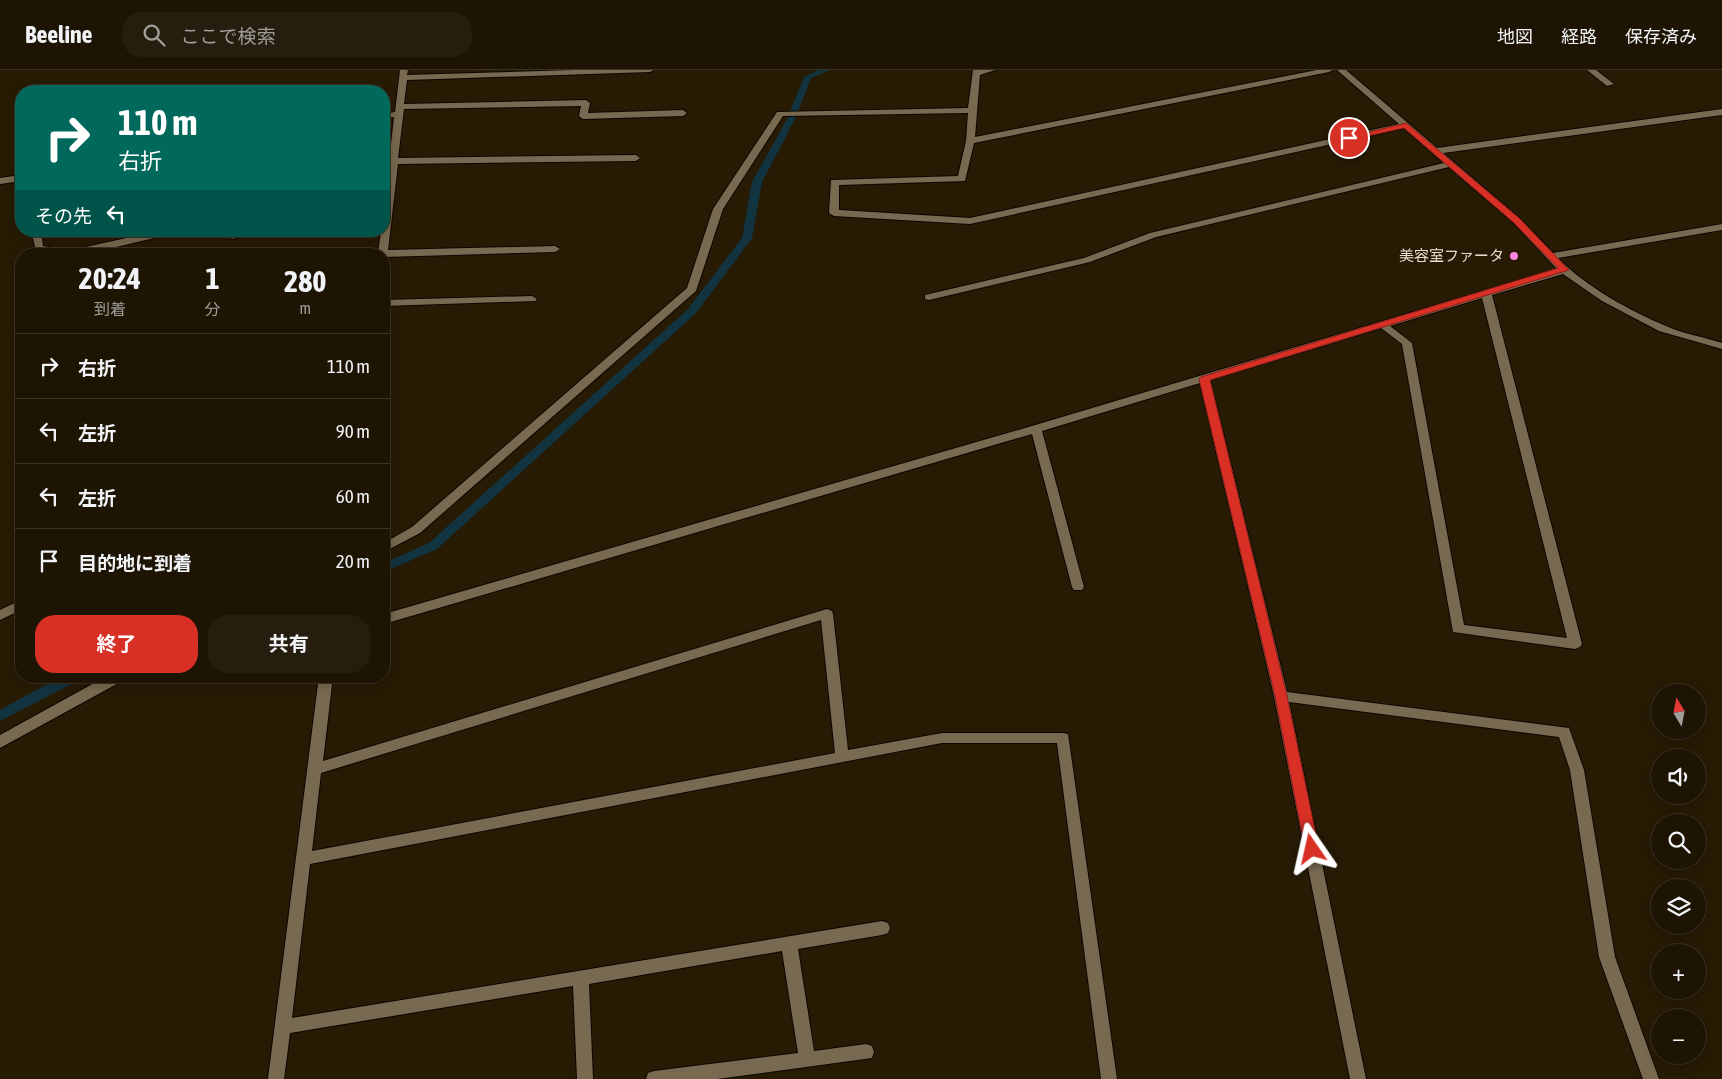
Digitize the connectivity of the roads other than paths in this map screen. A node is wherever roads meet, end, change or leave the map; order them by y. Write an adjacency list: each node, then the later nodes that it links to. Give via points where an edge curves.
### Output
1 (650, 70): 7 (street)
2 (991, 70): 6 (street)
3 (1329, 70): 15 (street)
4 (1341, 70): 14 (street)
5 (1591, 70): 8 (street)
6 (977, 71): 10 (street)
7 (404, 74): 9 (street)
8 (1610, 84)
9 (399, 110): 12 (street, via 586,103 583,116); 13 (street); 16 (street)
10 (972, 110): 15 (street); 40 (street, via 780,114 718,209 692,289 416,530)
11 (1722, 112): 18 (street)
12 (683, 113)
13 (390, 114)
14 (1406, 125): 15 (street, via 970,222 834,213 834,182 962,179); 18 (street)
15 (970, 141)
16 (395, 146): 17 (street); 20 (street)
17 (390, 147)
18 (1436, 151): 21 (street)
19 (636, 158): 20 (street)
20 (393, 161): 23 (street)
21 (1451, 164): 30 (street, via 1516,220); 33 (street, via 1153,235 1087,260)
22 (15, 179): 24 (street)
23 (390, 179)
24 (0, 181)
25 (1722, 227): 30 (street)
26 (144, 237): 27 (street)
27 (95, 248)
28 (555, 249): 29 (street)
29 (390, 253)
30 (1551, 256): 31 (street)
31 (1564, 270): 32 (street); 37 (street, via 1606,299 1663,329)
32 (1486, 293): 36 (street); 36 (street, via 1575,644 1458,629 1407,342)
33 (929, 297)
34 (532, 299): 35 (street)
35 (390, 303)
36 (1383, 325): 38 (street)
37 (1722, 346)
38 (1204, 379): 39 (street); 47 (street)
39 (1036, 429): 41 (street); 44 (street)
40 (390, 545)
41 (1078, 587)
42 (15, 608): 43 (street)
43 (0, 615)
44 (390, 617)
45 (106, 683): 48 (street)
46 (325, 683): 50 (street)
47 (1281, 696): 62 (street); 63 (street, via 1564,732 1577,770 1607,957)
48 (0, 742)
49 (842, 757): 50 (street, via 827,614); 51 (street); 61 (street, via 942,738 1063,738)
50 (314, 769): 51 (street)
51 (303, 859): 55 (street)
52 (882, 928): 53 (street)
53 (790, 944): 54 (street); 57 (street)
54 (581, 978): 55 (street); 59 (street)
55 (282, 1027): 58 (street)
56 (866, 1052): 57 (street)
57 (807, 1060): 60 (street)
58 (276, 1079)
59 (585, 1079)
60 (654, 1079)
61 (1109, 1079)
62 (1358, 1079)
63 (1651, 1079)

